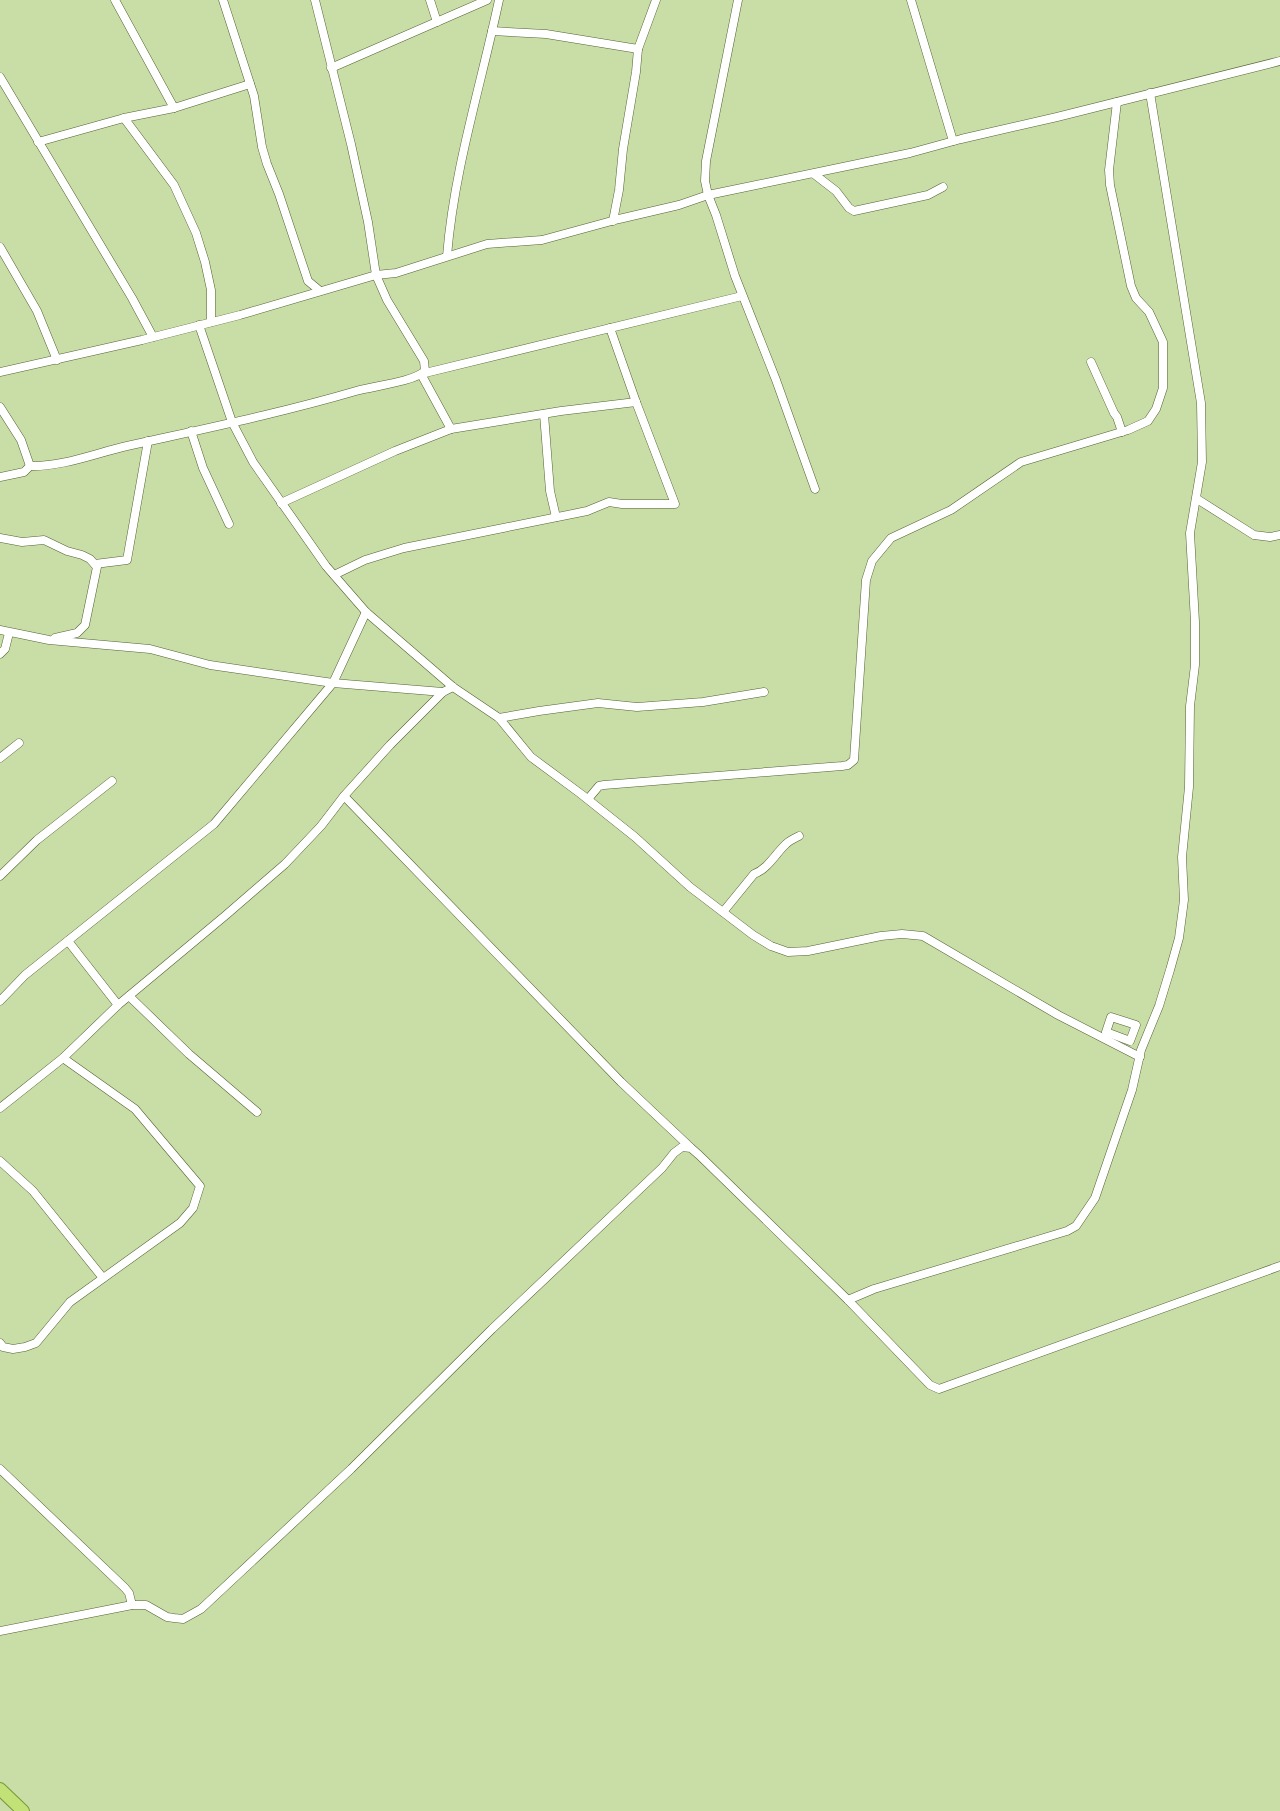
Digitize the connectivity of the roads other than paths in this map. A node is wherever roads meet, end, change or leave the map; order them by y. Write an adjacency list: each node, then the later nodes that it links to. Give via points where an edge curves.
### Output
1 (115, 0): 19 (street)
2 (223, 0): 16 (street)
3 (315, 0): 14 (street)
4 (430, 0): 10 (street)
5 (487, 0): 10 (street)
6 (499, 0): 11 (street)
7 (656, 0): 12 (street)
8 (738, 0): 25 (street, via 706,161)
9 (911, 0): 21 (street)
10 (437, 22): 14 (street)
11 (492, 31): 12 (street, via 553,35); 28 (street, via 457,183)
12 (638, 49): 26 (street)
13 (1280, 61): 17 (street)
14 (332, 68): 29 (street, via 368,222)
15 (0, 77): 22 (street)
16 (250, 84): 19 (street); 30 (street, via 264,156)
17 (1150, 93): 18 (street); 53 (street, via 1201,403 1202,462)
18 (1117, 102): 21 (street); 48 (street, via 1110,185 1131,286 1136,298 1150,312 1163,342 1162,388 1156,409 1148,421)
19 (174, 108): 20 (street)
20 (124, 118): 22 (street); 34 (street, via 174,185 196,233 211,290)
21 (953, 141): 23 (street, via 910,154)
22 (38, 142): 37 (street)
23 (814, 174): 24 (street, via 854,211 928,195); 25 (street)
24 (943, 187)
25 (708, 194): 26 (street, via 679,205); 33 (street)
26 (613, 220): 28 (street, via 542,240 486,244)
27 (0, 247): 38 (street, via 37,311)
28 (448, 256): 29 (street, via 396,273)
29 (376, 275): 31 (street); 41 (street, via 387,300 424,361 426,368)
30 (308, 281): 31 (street); 32 (street)
31 (320, 290): 32 (street)
32 (304, 296): 34 (street)
33 (742, 296): 36 (street); 52 (street)
34 (211, 322): 35 (street)
35 (199, 325): 37 (street); 45 (street)
36 (610, 328): 41 (street); 42 (street)
37 (153, 337): 38 (street)
38 (57, 360): 40 (street)
39 (1091, 362): 48 (street)
40 (0, 372)
41 (421, 374): 45 (street, via 306,406); 46 (street)
42 (636, 402): 44 (street); 55 (street, via 675,504 609,502 587,511)
43 (0, 407): 50 (street, via 21,440)
44 (544, 414): 46 (street); 55 (street, via 550,490)
45 (232, 422): 47 (street); 54 (street, via 252,462)
46 (451, 429): 54 (street)
47 (191, 431): 49 (street); 56 (street, via 203,468)
48 (1122, 432): 75 (street, via 1021,462 951,510 891,538 881,547 866,580 854,760 848,765 604,785 599,786)
49 (148, 441): 50 (street, via 52,464); 59 (street, via 127,560)
50 (30, 466): 51 (street, via 24,472)
51 (0, 477)
52 (815, 489)
53 (1197, 499): 57 (street, via 1254,536); 83 (street, via 1190,533 1195,622 1188,762 1190,787 1182,857 1184,900 1180,938)
54 (281, 503): 60 (street)
55 (556, 517): 60 (street, via 404,548 365,560)
56 (229, 524)
57 (1280, 535)
58 (0, 538): 59 (street, via 22,542 44,540 82,555)
59 (95, 564): 64 (street, via 94,587 85,625 77,633)
60 (334, 575): 61 (street)
61 (366, 612): 66 (street); 67 (street)
62 (0, 630): 63 (street)
63 (9, 633): 64 (street); 65 (street, via 5,649)
64 (46, 640): 66 (street, via 150,649 210,664)
65 (0, 654)
66 (333, 684): 68 (street); 79 (street, via 214,824)
67 (453, 687): 68 (street); 70 (street)
68 (443, 692): 74 (street)
69 (764, 692): 70 (street, via 703,702 646,706 598,704)
70 (499, 718): 75 (street, via 530,757)
71 (19, 743): 72 (street)
72 (0, 758)
73 (112, 781): 77 (street, via 37,840)
74 (344, 796): 80 (street, via 285,864); 87 (street, via 621,1082)
75 (588, 799): 78 (street)
76 (800, 836): 78 (street, via 788,842 754,874)
77 (0, 876)
78 (723, 912): 83 (street, via 753,935 788,952 880,936 923,936 1058,1015)
79 (68, 941): 81 (street, via 25,975); 82 (street)
80 (129, 996): 82 (street); 86 (street, via 189,1054)
81 (0, 1002)
82 (118, 1004): 84 (street)
83 (1140, 1057): 91 (street, via 1095,1198 1076,1226)
84 (63, 1058): 85 (street); 90 (street, via 135,1109 200,1186 193,1208 180,1223)
85 (0, 1108)
86 (257, 1112)
87 (691, 1148): 91 (street); 94 (street, via 682,1147 674,1153 351,1469 201,1609 183,1619 167,1617 146,1605)
88 (0, 1161): 90 (street, via 33,1191)
89 (1280, 1266): 91 (street, via 943,1389 930,1385)
90 (103, 1278): 92 (street, via 70,1302 36,1343 12,1349)
91 (848, 1300)
92 (0, 1343)
93 (0, 1469): 94 (street, via 129,1592)
94 (132, 1604): 95 (street)
95 (0, 1631)
96 (0, 1789): 97 (highway)
97 (23, 1811)

